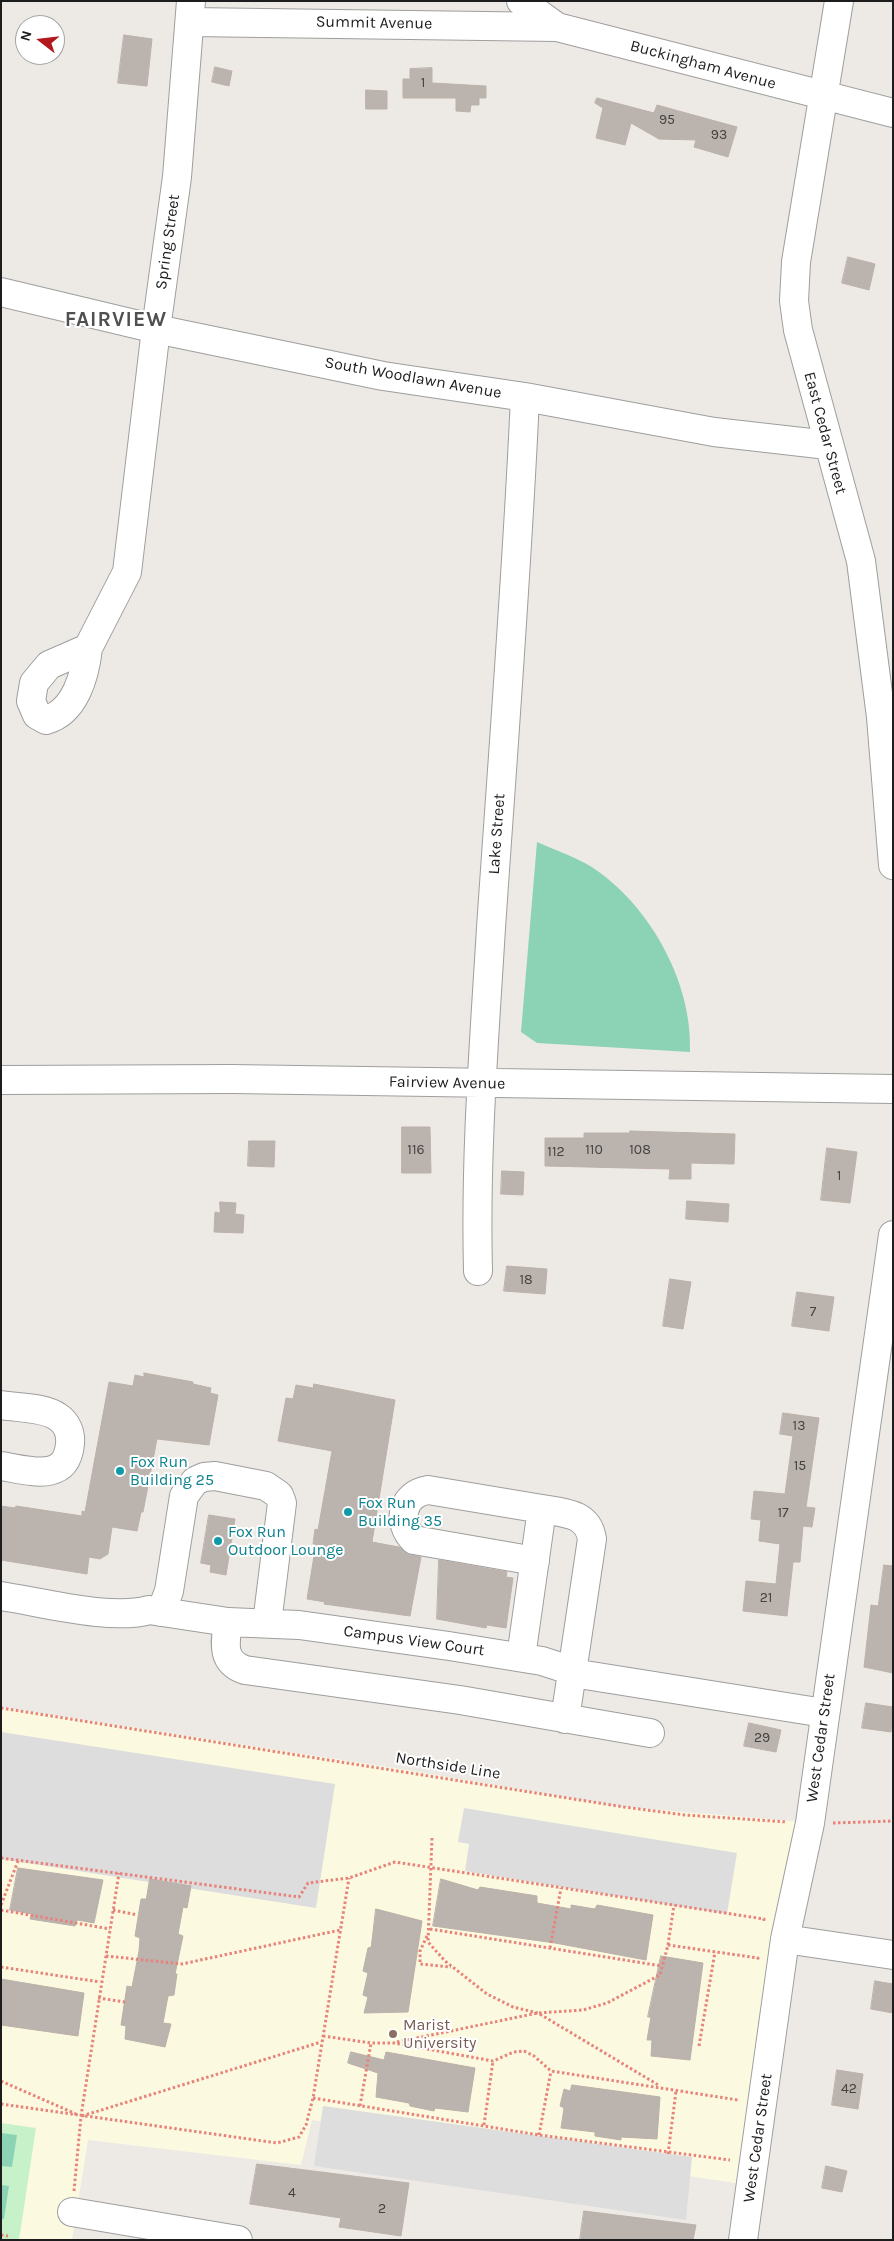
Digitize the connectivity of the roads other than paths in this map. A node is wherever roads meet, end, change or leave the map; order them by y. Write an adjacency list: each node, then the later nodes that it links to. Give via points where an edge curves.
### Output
1 (521, 1): 4 (street, Buckingham Avenue)
2 (839, 1): 5 (street, East Cedar Street)
3 (191, 11): 4 (street, Summit Avenue); 8 (street, Spring Street, via 177,176)
4 (557, 27): 5 (street, Buckingham Avenue)
5 (823, 97): 6 (street, Buckingham Avenue); 10 (street, East Cedar Street, via 796,262 794,301 798,330)
6 (893, 113)
7 (1, 292): 8 (street, South Woodlawn Avenue)
8 (156, 329): 9 (street, South Woodlawn Avenue, via 383,376); 11 (street, Spring Street, via 127,572)
9 (525, 397): 10 (street, South Woodlawn Avenue, via 714,432); 14 (street, Lake Street, via 520,520)
10 (828, 445): 12 (street, East Cedar Street, via 861,561 881,717)
11 (88, 648)
12 (893, 865)
13 (1, 1080): 14 (street, Fairview Avenue, via 232,1079)
14 (481, 1084): 15 (street, Fairview Avenue); 17 (street, Lake Street)
15 (893, 1089)
16 (893, 1235): 28 (street, West Cedar Street)
17 (478, 1271)
18 (1, 1405): 19 (street, via 58,1416 66,1424 71,1438 64,1463 54,1470 44,1472)
19 (1, 1466)
20 (542, 1509): 21 (street); 21 (street, via 428,1490 419,1491 412,1497 404,1513 403,1523 414,1540); 27 (street, via 578,1516 591,1529)
21 (535, 1562): 26 (street)
22 (1, 1596): 23 (street, Campus View Court, via 114,1614 149,1610)
23 (161, 1612): 24 (street, Campus View Court); 25 (street, via 169,1591 184,1496 195,1481 215,1476 266,1486 279,1495 282,1502)
24 (228, 1622): 25 (street, Campus View Court); 29 (street, via 224,1646 226,1655 231,1663 245,1670 460,1700)
25 (267, 1623): 26 (street, Campus View Court, via 318,1627)
26 (521, 1657): 27 (street, Campus View Court)
27 (573, 1670): 28 (street, Campus View Court, via 585,1675); 29 (street)
28 (824, 1713): 31 (street, West Cedar Street, via 810,1823)
29 (565, 1719): 30 (street)
30 (650, 1732)
31 (774, 1934): 32 (street); 35 (street, West Cedar Street)
32 (893, 1955)
33 (72, 2212): 34 (street)
34 (230, 2239)
35 (743, 2240)

